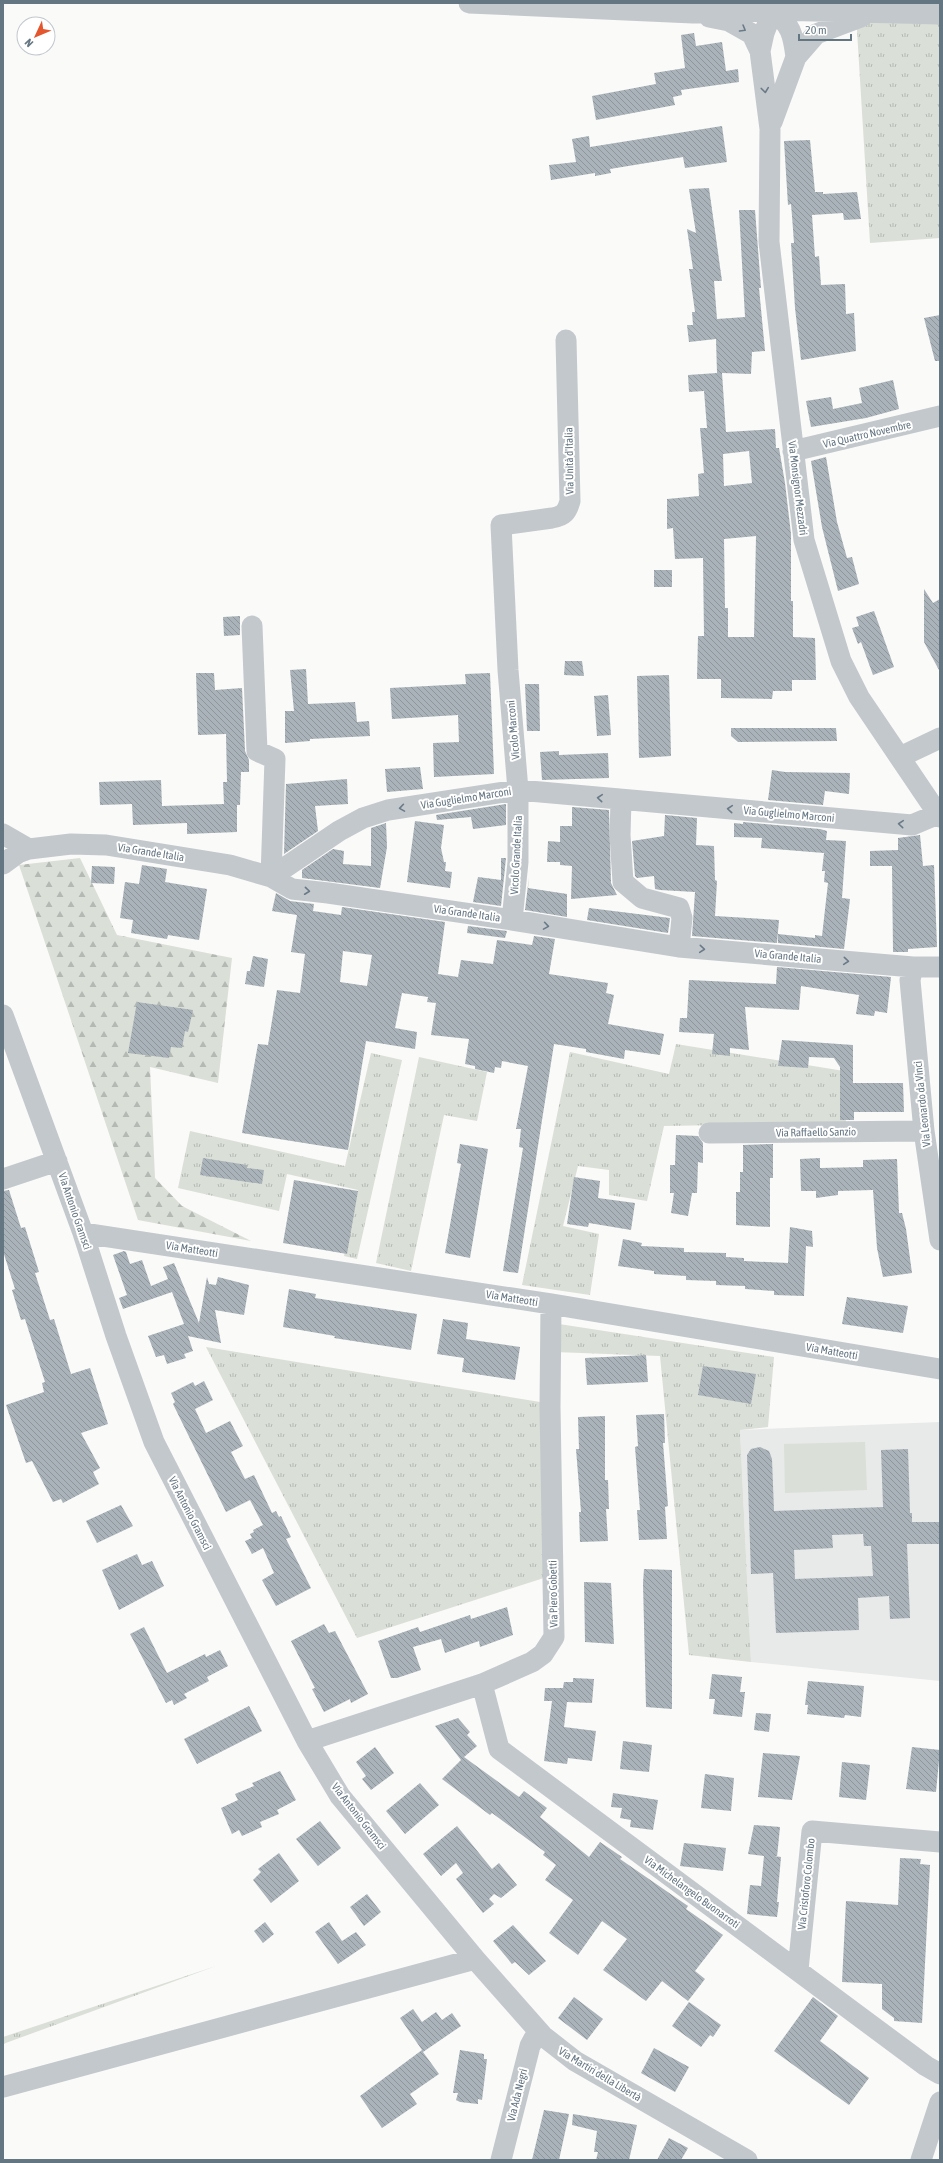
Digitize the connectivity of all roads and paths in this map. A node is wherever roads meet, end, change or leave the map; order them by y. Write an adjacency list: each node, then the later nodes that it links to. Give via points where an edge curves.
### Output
1 (469, 3): 4 (street)
2 (762, 8): 3 (street); 4 (street); 6 (street, via 764,33); 7 (street, via 786,21 794,35)
3 (875, 12): 5 (street); 7 (street, via 816,34)
4 (693, 13): 6 (street, one-way to 6, via 729,21 752,34)
5 (940, 14)
6 (760, 51): 8 (street, one-way to 8)
7 (796, 57): 8 (street, via 783,87)
8 (770, 129): 11 (street, Via Monsignor Mezzadri, via 769,242)
9 (566, 340): 13 (street, Via Unità d'Italia, via 570,501 567,511 556,518 501,525)
10 (940, 416): 11 (street, Via Quattro Novembre)
11 (793, 452): 15 (street, Via Monsignor Mezzadri, via 804,540 842,661 859,697)
12 (252, 626): 22 (street, via 257,751 275,759)
13 (508, 670): 16 (street, Vicolo Marconi)
14 (940, 738): 15 (street)
15 (900, 757): 18 (street, Via Monsignor Mezzadri)
16 (518, 790): 17 (street, Via Guglielmo Marconi, one-way to 16); 22 (street, Via Guglielmo Marconi, one-way to 22, via 388,810 364,818 338,831); 23 (street, Vicolo Grande Italia, via 518,862)
17 (622, 800): 18 (street, Via Guglielmo Marconi, one-way to 17, via 912,825); 24 (street, via 620,835 623,882 642,898 679,908 682,918)
18 (939, 816)
19 (3, 834): 20 (street)
20 (29, 849): 21 (street, Via Grande Italia); 22 (street, Via Grande Italia, via 70,844 106,845 194,858)
21 (3, 864)
22 (271, 877): 23 (street, Via Grande Italia, one-way to 23, via 292,889)
23 (512, 920): 24 (street, Via Grande Italia, one-way to 24)
24 (679, 947): 25 (street, Via Grande Italia, one-way to 25)
25 (913, 967): 26 (street, Via Grande Italia); 28 (street, Via Leonardo da Vinci, via 910,980)
26 (940, 967)
27 (3, 1015): 30 (street, Via Antonio Gramsci)
28 (924, 1131): 29 (street, Via Raffaello Sanzio); 33 (street, Via Leonardo da Vinci)
29 (709, 1134)
30 (57, 1161): 31 (street); 32 (street, Via Antonio Gramsci)
31 (3, 1179)
32 (83, 1232): 34 (street, Via Matteotti); 37 (street, Via Antonio Gramsci, via 116,1336 154,1442)
33 (940, 1240)
34 (551, 1304): 35 (street, Via Matteotti); 36 (street, Via Piero Gobetti, via 554,1637 543,1654 532,1662)
35 (940, 1369)
36 (482, 1684): 37 (street, Via Piero Gobetti); 40 (street, Via Michelangelo Buonarroti, via 498,1749)
37 (308, 1741): 39 (street, Via Antonio Gramsci, via 340,1796)
38 (940, 1842): 40 (street, Via Cristoforo Colombo, via 812,1831)
39 (475, 1959): 41 (street, Via Martiri della Libertà); 43 (street)
40 (798, 1970): 42 (street, Via Michelangelo Buonarroti)
41 (538, 2031): 45 (street, Via Ada Negri, via 530,2046); 46 (street, Via Martiri della Libertà, via 575,2061)
42 (940, 2074)
43 (3, 2087)
44 (940, 2102): 47 (street)
45 (501, 2160)
46 (747, 2160)
47 (921, 2160)

